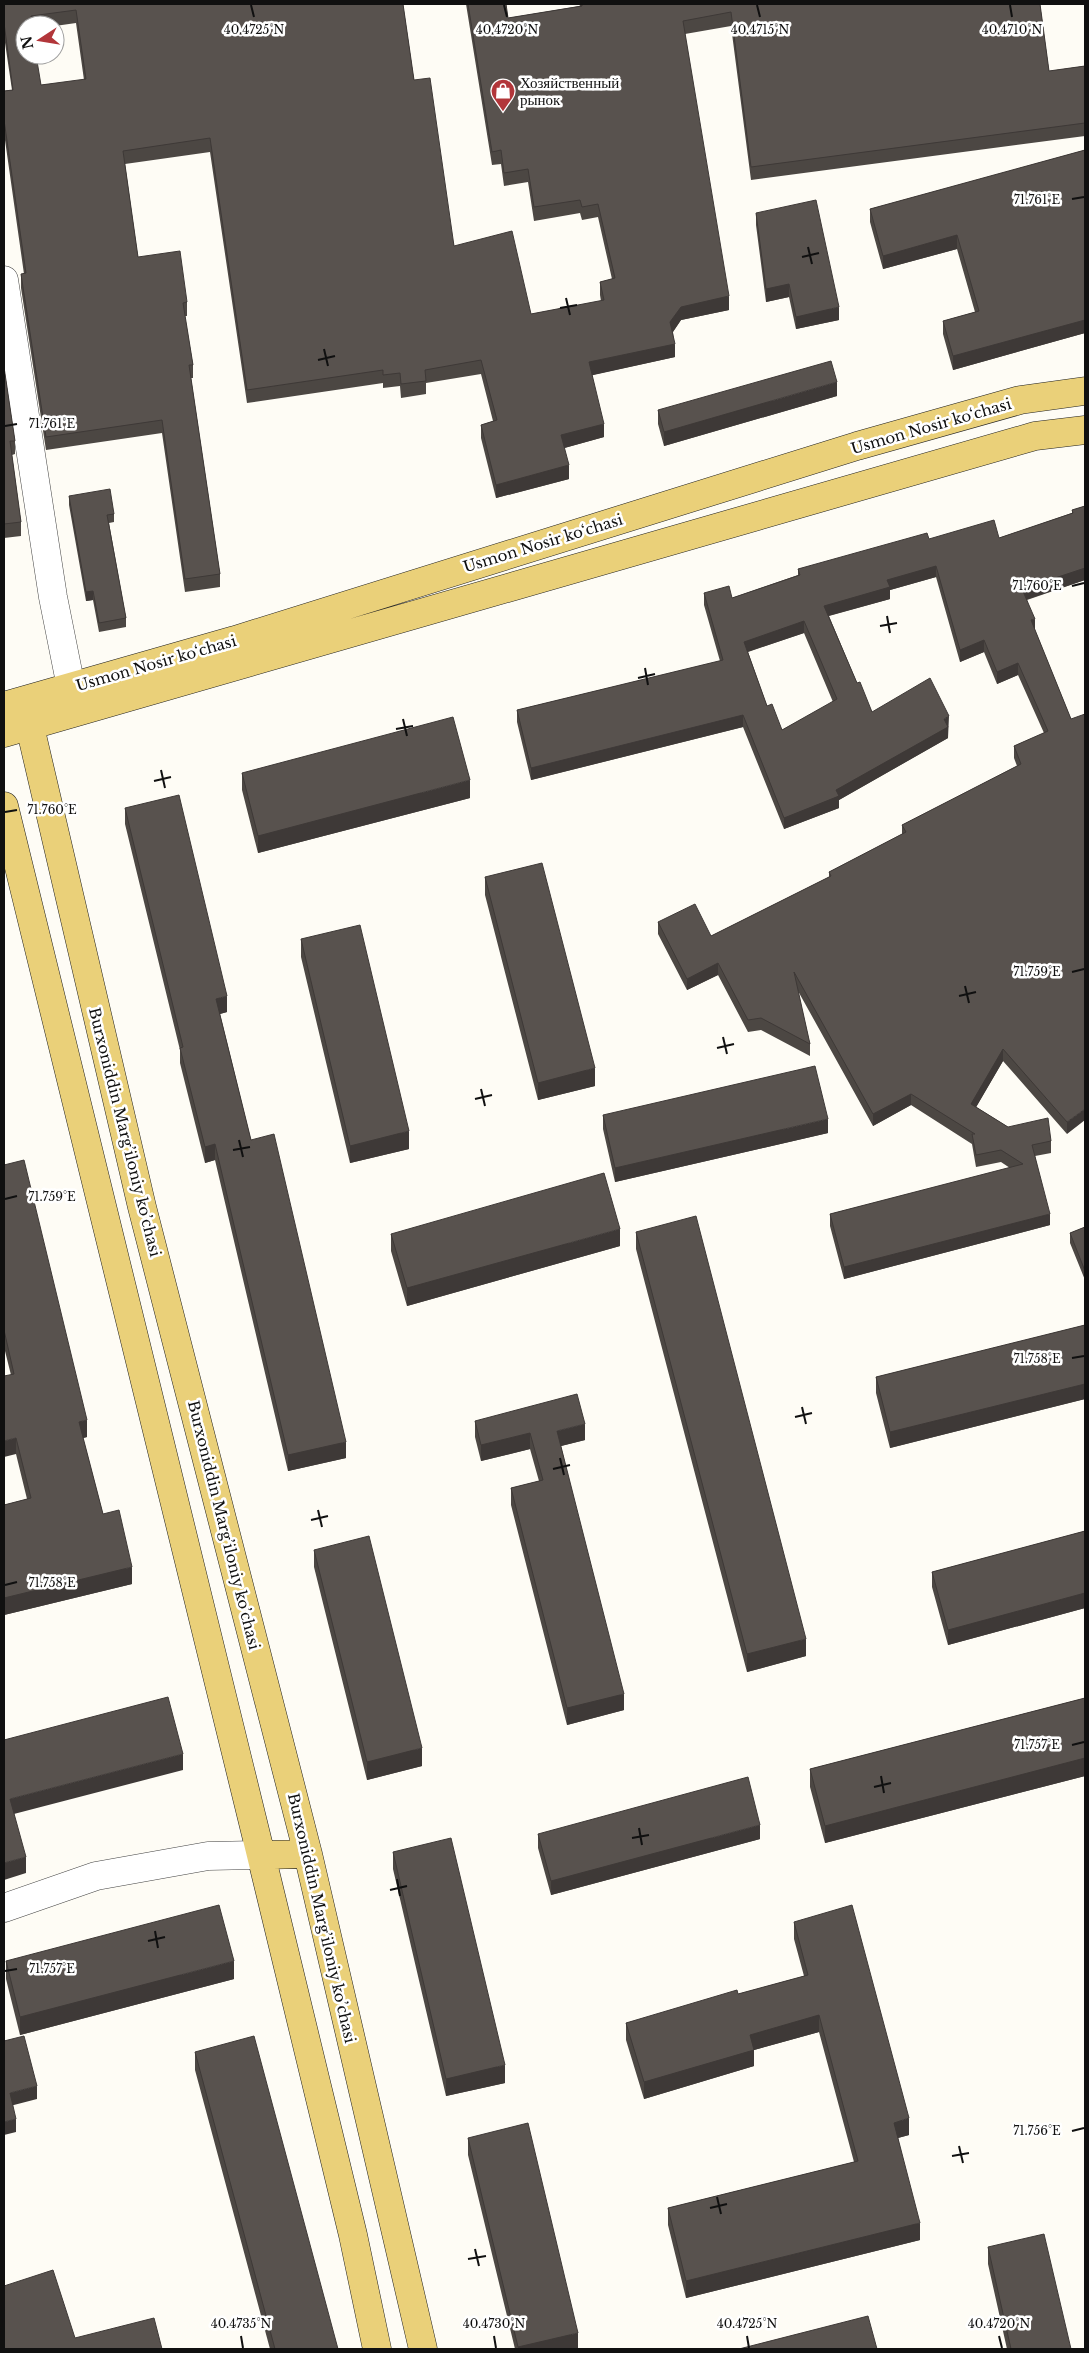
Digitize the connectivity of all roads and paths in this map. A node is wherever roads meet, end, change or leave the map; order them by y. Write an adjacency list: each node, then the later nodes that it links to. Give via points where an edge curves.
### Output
1 (4, 280): 4 (street, via 53,597)
2 (1085, 391): 4 (main road, Usmon Nosir ko‘chasi, via 1020,400 857,446 245,637)
3 (1085, 430): 6 (main road, Usmon Nosir ko‘chasi, via 1035,436)
4 (71, 687): 5 (main road, Usmon Nosir ko‘chasi); 6 (street)
5 (19, 711): 6 (main road, Usmon Nosir ko‘chasi); 7 (main road, Usmon Nosir ko‘chasi); 9 (main road, Burxoniddin Marg’iloniy ko’chasi)
6 (80, 713)
7 (4, 733)
8 (4, 806): 10 (main road)
9 (308, 1854): 10 (main road); 13 (main road, Burxoniddin Marg’iloniy ko’chasi)
10 (261, 1855): 11 (street, via 208,1856 96,1876); 12 (main road, via 353,2235)
11 (4, 1908)
12 (377, 2349)
13 (423, 2349)

